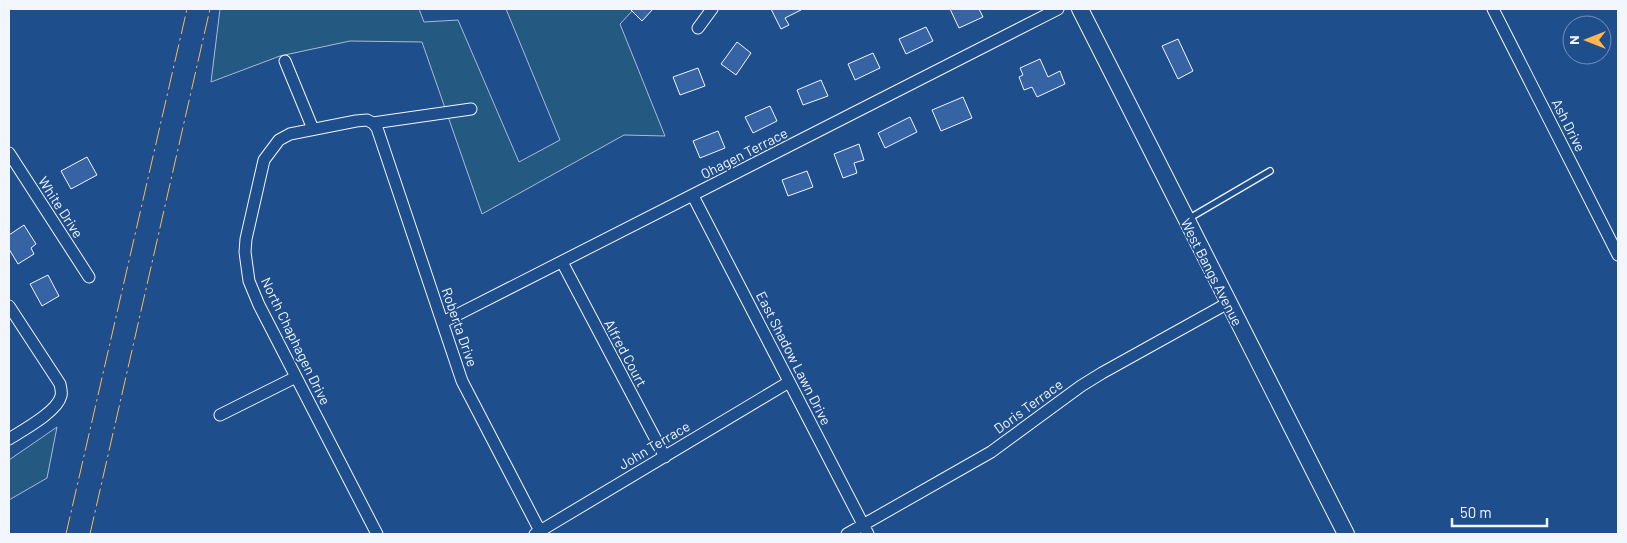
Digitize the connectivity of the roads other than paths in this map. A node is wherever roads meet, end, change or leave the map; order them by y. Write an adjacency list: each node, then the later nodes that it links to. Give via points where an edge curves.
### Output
1 (712, 9): 5 (street)
2 (1058, 9): 12 (street, Ohagen Terrace)
3 (1080, 9): 13 (street, West Bangs Avenue)
4 (1492, 9): 14 (street, Ash Drive)
5 (698, 28)
6 (285, 61): 9 (street)
7 (471, 109): 8 (street, North Chaphagen Drive)
8 (373, 123): 9 (street, North Chaphagen Drive, via 356,121); 19 (street, Roberta Drive, via 378,128)
9 (313, 129): 20 (street, North Chaphagen Drive, via 279,140 264,160 245,252 249,281 258,305)
10 (9, 152): 16 (street, White Drive)
11 (1270, 171): 13 (lane)
12 (693, 196): 15 (street, Ohagen Terrace); 21 (street, East Shadow Lawn Drive)
13 (1187, 220): 17 (street, West Bangs Avenue)
14 (1618, 255)
15 (562, 262): 19 (street, Ohagen Terrace); 24 (street, Alfred Court)
16 (89, 277)
17 (1228, 303): 25 (street, Doris Terrace, via 1081,386 991,452); 29 (street, West Bangs Avenue)
18 (9, 306): 23 (street, via 60,384 62,395 52,410)
19 (442, 322): 26 (street, Roberta Drive, via 462,381)
20 (296, 376): 22 (street); 27 (street, North Chaphagen Drive)
21 (789, 382): 24 (street, John Terrace); 25 (street, East Shadow Lawn Drive)
22 (220, 415)
23 (9, 439)
24 (665, 457): 26 (street, John Terrace)
25 (866, 530): 28 (street, Doris Terrace)
26 (538, 533)
27 (377, 534)
28 (847, 534)
29 (1346, 534)

